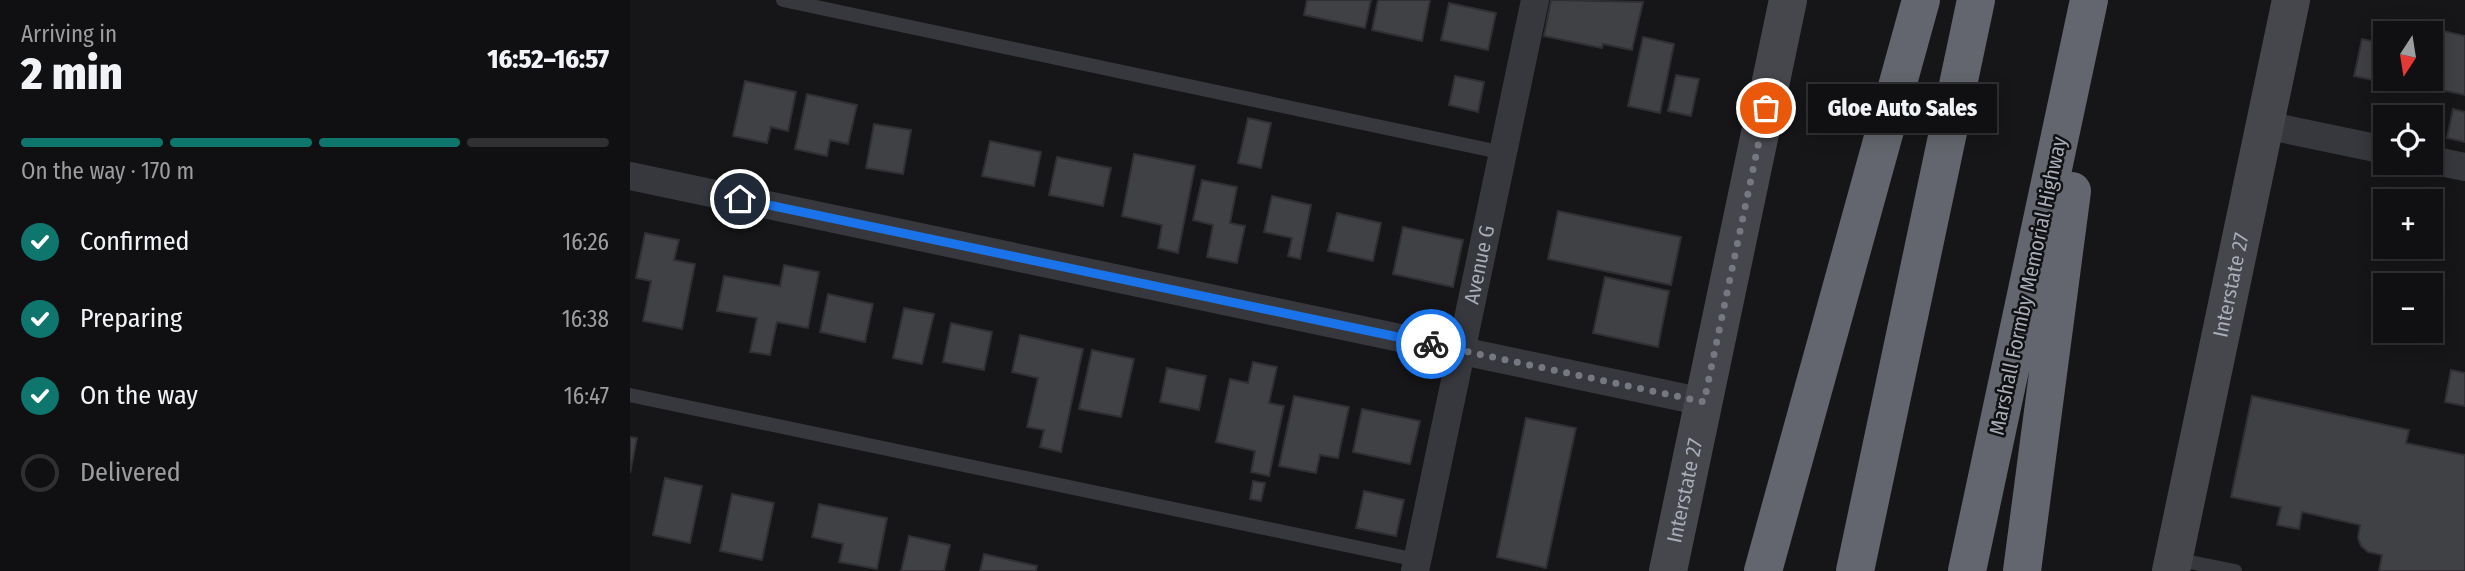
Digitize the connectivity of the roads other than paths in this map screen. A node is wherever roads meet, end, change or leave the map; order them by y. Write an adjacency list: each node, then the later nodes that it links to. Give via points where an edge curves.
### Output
1 (783, 0): 11 (lane)
2 (1535, 0): 11 (street, Avenue G)
3 (1787, 0): 17 (main road, Interstate 27)
4 (1921, 0): 21 (highway)
5 (1976, 0): 22 (highway)
6 (2089, 0): 23 (highway, Marshall Formby Memorial Highway)
7 (2100, 0): 24 (highway)
8 (2291, 0): 9 (main road, Interstate 27)
9 (2265, 125): 10 (street); 18 (main road, Interstate 27)
10 (2373, 148)
11 (1504, 153): 15 (street, Avenue G)
12 (2443, 162): 13 (street)
13 (2465, 167)
14 (630, 176): 15 (street)
15 (1463, 351): 17 (street); 19 (street, Avenue G)
16 (630, 395): 19 (lane)
17 (1704, 402): 20 (main road, Interstate 27)
18 (2172, 565): 25 (lane)
19 (1416, 566)
20 (1668, 571)
21 (1763, 571)
22 (1855, 571)
23 (1967, 571)
24 (2022, 571)
25 (2235, 571)

